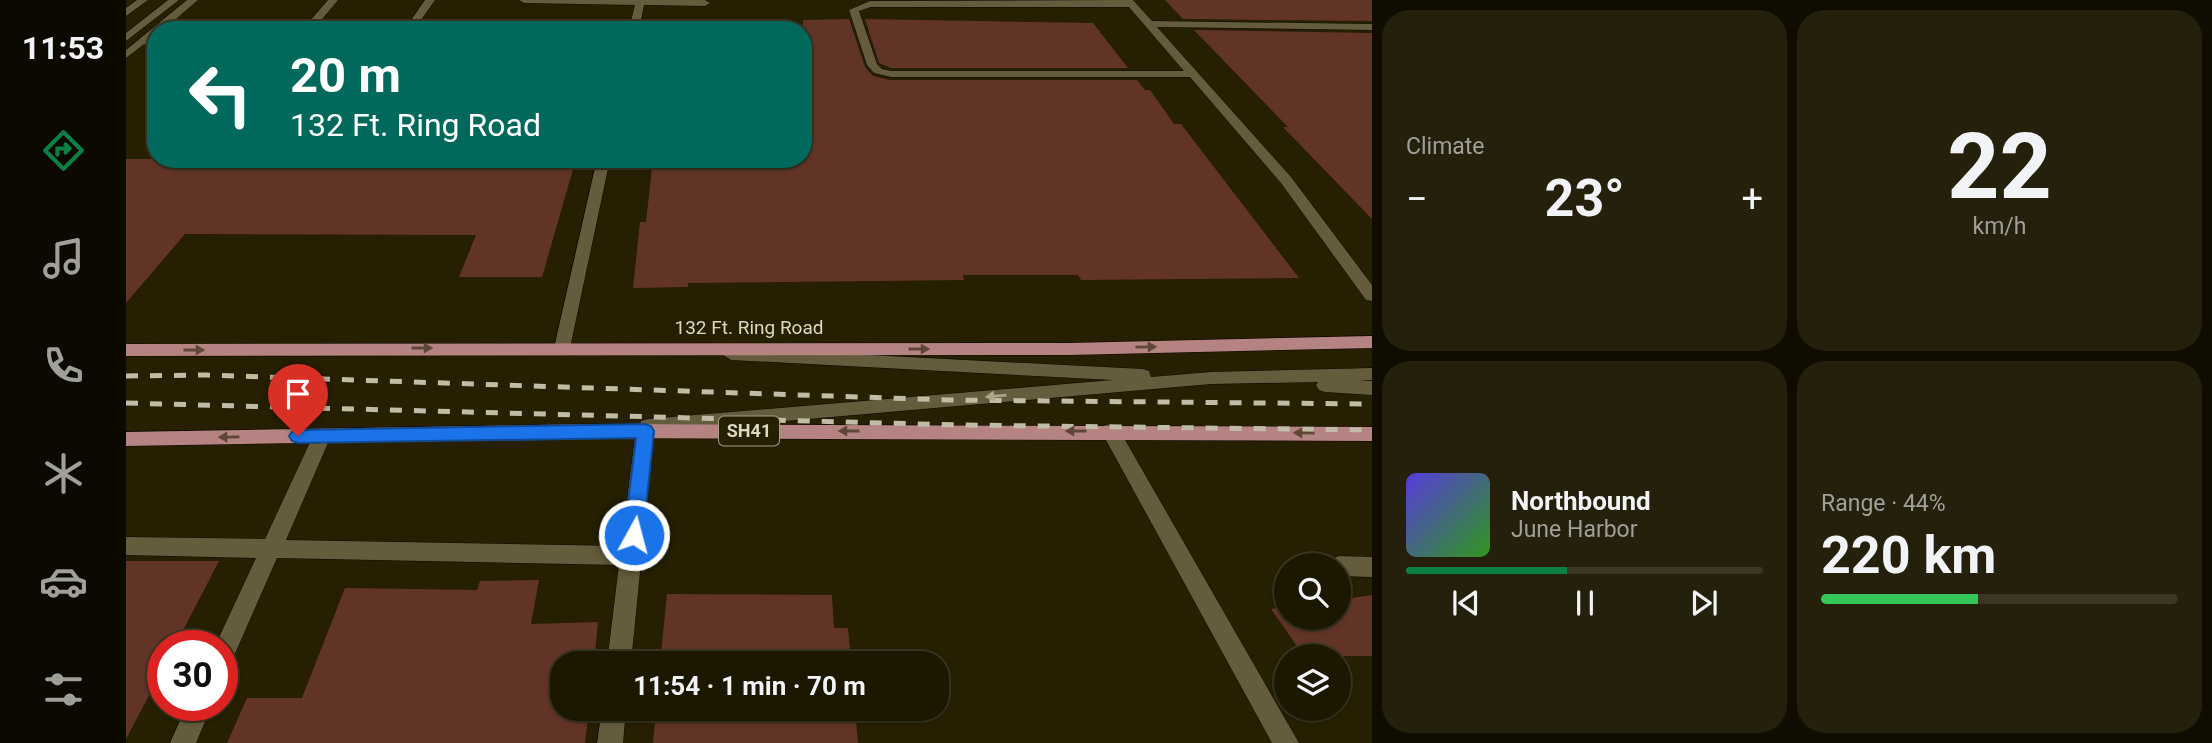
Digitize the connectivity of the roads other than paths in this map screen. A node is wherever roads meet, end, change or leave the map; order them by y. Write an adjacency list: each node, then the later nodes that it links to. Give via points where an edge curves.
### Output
1 (143, 0): 10 (street)
2 (174, 0): 11 (street)
3 (193, 0): 13 (street)
4 (333, 0): 14 (street)
5 (430, 0): 15 (street)
6 (524, 0): 7 (street)
7 (640, 2): 9 (street); 16 (street)
8 (1130, 2): 17 (street); 24 (street, via 870,4 854,10 872,65 891,74)
9 (705, 3)
10 (126, 13)
11 (147, 21)
12 (147, 21): 20 (street)
13 (167, 21)
14 (315, 21)
15 (415, 21)
16 (636, 21)
17 (1149, 24): 18 (street); 24 (street)
18 (1372, 27)
19 (147, 37): 21 (street)
20 (126, 38)
21 (141, 42): 22 (street); 23 (street)
22 (147, 42)
23 (126, 55)
24 (1193, 74): 26 (street, via 1286,180)
25 (602, 168): 28 (street)
26 (1372, 296)
27 (1372, 342): 29 (main road, 132 Ft. Ring Road, one-way to 27, via 1069,349)
28 (562, 348): 29 (main road, 132 Ft. Ring Road); 30 (main road, 132 Ft. Ring Road, one-way to 28)
29 (601, 348): 32 (street)
30 (126, 350)
31 (1372, 374): 32 (street)
32 (1211, 378): 33 (street); 34 (street, one-way to 34)
33 (1372, 388)
34 (593, 431): 35 (main road, SH41); 38 (main road, SH41)
35 (645, 431): 36 (main road, SH41, one-way to 35); 42 (street)
36 (1110, 431): 37 (main road, SH41, one-way to 36); 51 (street)
37 (1372, 434)
38 (322, 436): 39 (main road, SH41, one-way to 39); 41 (street)
39 (126, 439)
40 (126, 547): 41 (street)
41 (271, 549): 42 (street); 45 (street)
42 (631, 556): 46 (street)
43 (1351, 566): 44 (street)
44 (1372, 567)
45 (234, 630)
46 (620, 651)
47 (193, 721): 49 (street)
48 (613, 721): 50 (street)
49 (183, 743)
50 (610, 743)
51 (1286, 743)

